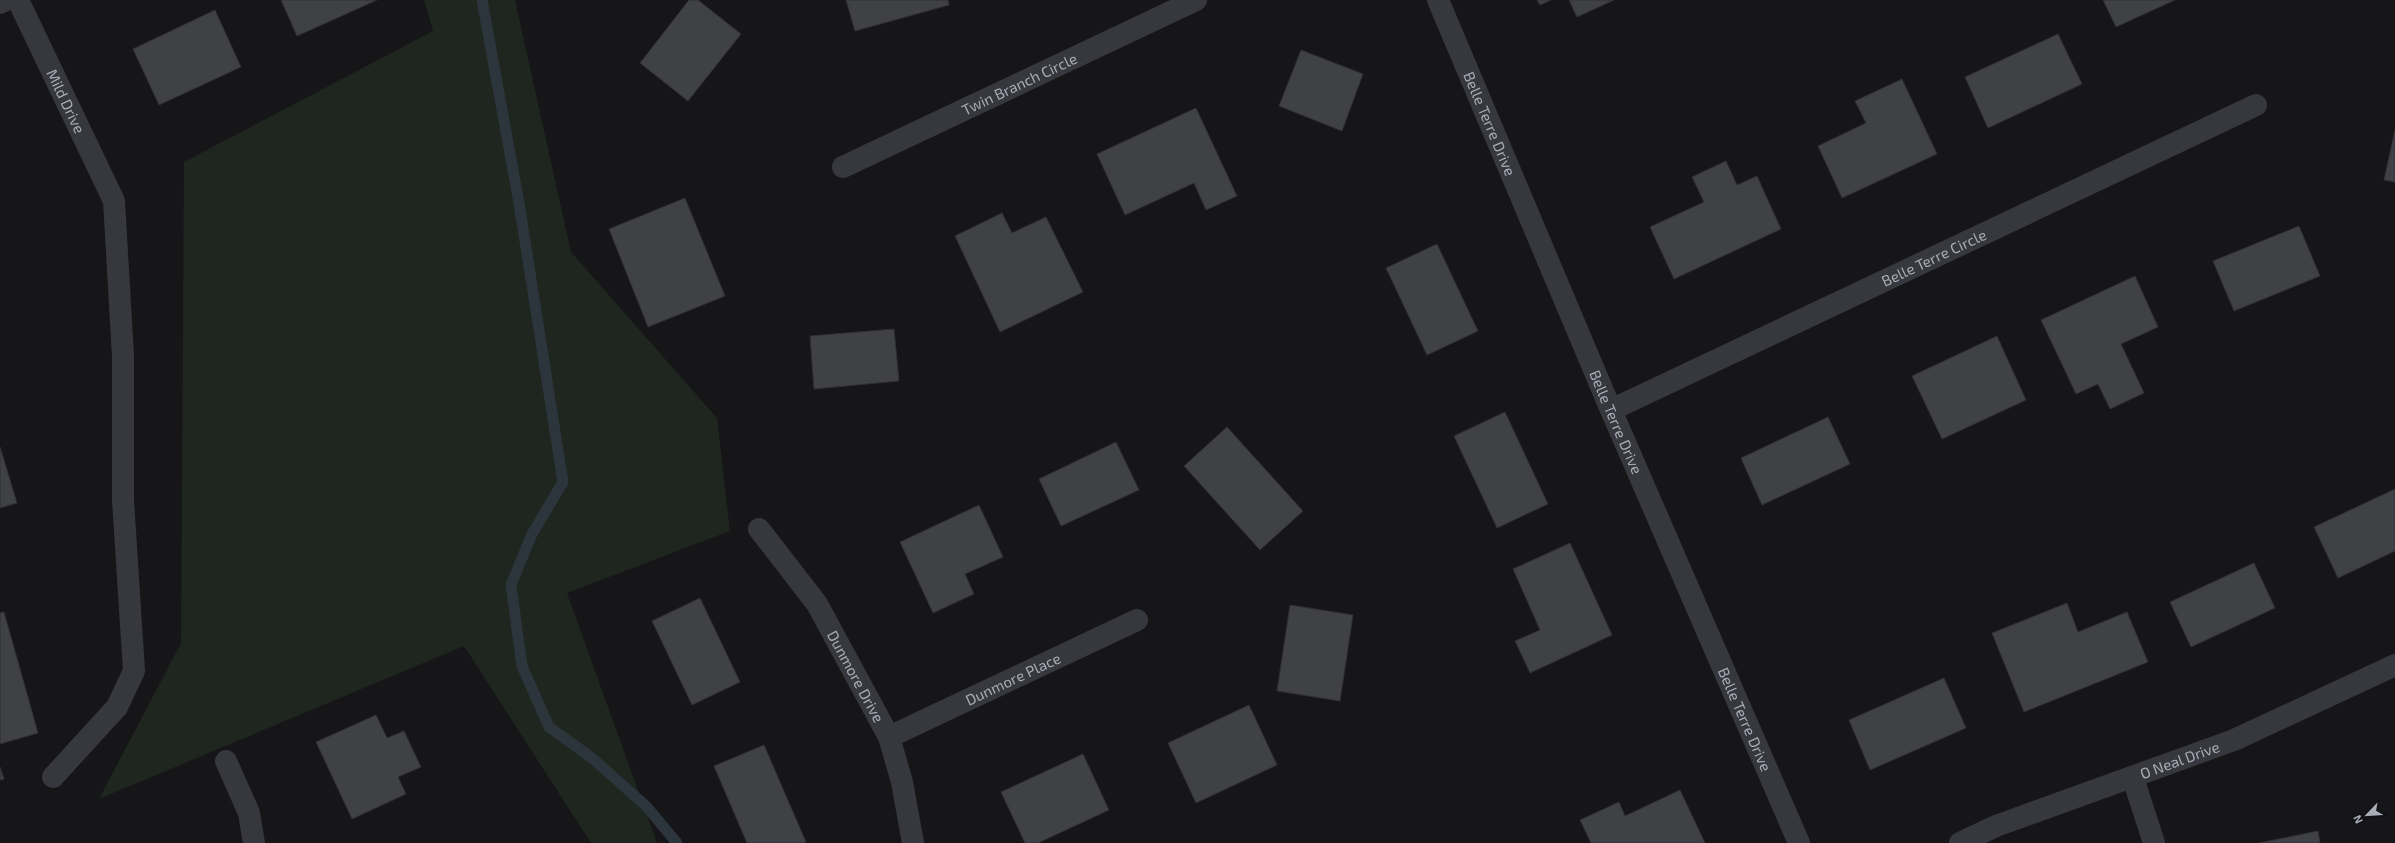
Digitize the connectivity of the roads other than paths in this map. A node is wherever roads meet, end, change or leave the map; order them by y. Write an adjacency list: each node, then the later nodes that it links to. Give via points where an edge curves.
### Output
1 (6, 0): 5 (street)
2 (18, 0): 14 (street, Mild Drive, via 114,201 123,356 123,500 134,671 117,707)
3 (1196, 0): 7 (street, Twin Branch Circle)
4 (1438, 0): 8 (street, Belle Terre Drive)
5 (0, 3)
6 (2256, 105): 8 (street, Belle Terre Circle)
7 (842, 167)
8 (1611, 410): 18 (street, Belle Terre Drive)
9 (759, 528): 12 (street, Dunmore Drive, via 818,604)
10 (1138, 620): 12 (street, Dunmore Place)
11 (2395, 666): 15 (street, O Neal Drive, via 2234,740)
12 (889, 737): 17 (street, Dunmore Drive, via 902,782)
13 (226, 760): 16 (street, via 249,813)
14 (53, 777)
15 (2133, 778): 19 (street, O Neal Drive, via 1996,826); 20 (street)
16 (254, 843)
17 (913, 843)
18 (1798, 843)
19 (1960, 843)
20 (2154, 843)

